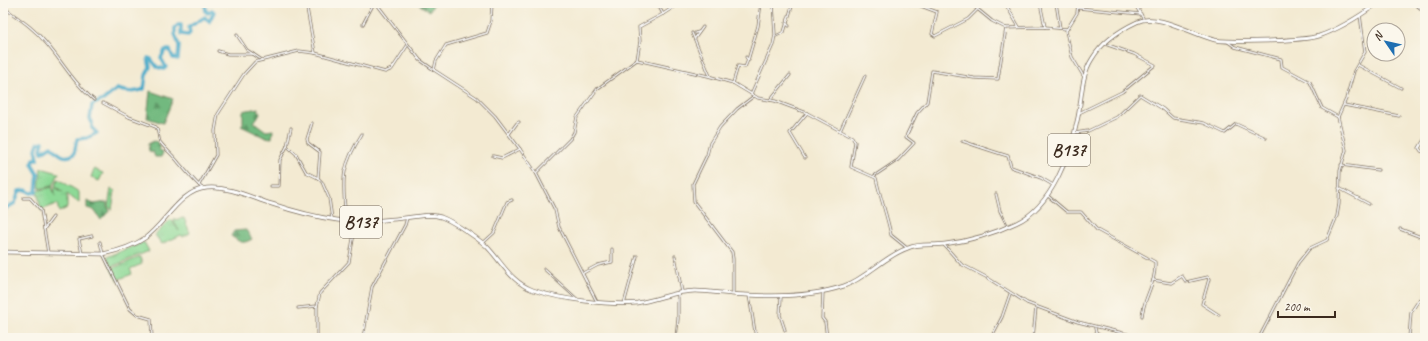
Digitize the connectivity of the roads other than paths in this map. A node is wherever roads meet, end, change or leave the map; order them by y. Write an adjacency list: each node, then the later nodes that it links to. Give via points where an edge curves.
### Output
1 (306, 3): 45 (street)
2 (375, 3): 29 (street); 43 (street)
3 (492, 3): 52 (street, via 487,33 446,45 436,61)
4 (657, 3): 24 (street)
5 (680, 3): 24 (street)
6 (761, 3): 50 (street, via 758,26)
7 (773, 3): 40 (street)
8 (793, 3): 28 (street)
9 (912, 3): 21 (street, via 936,12 932,34 935,36 968,19)
10 (970, 3): 21 (street)
11 (1005, 3): 32 (street)
12 (1040, 3): 33 (street)
13 (1056, 3): 35 (street)
14 (1078, 3): 20 (street)
15 (1134, 3): 22 (street)
16 (1139, 3): 22 (street)
17 (1378, 3): 26 (main road)
18 (1414, 3): 23 (street)
19 (3, 7): 61 (street, via 27,24 45,42 75,81)
20 (1078, 8): 25 (street); 36 (street)
21 (977, 10): 34 (street)
22 (1139, 11): 25 (street)
23 (1425, 12)
24 (663, 14): 49 (street, via 639,27 639,50)
25 (1141, 14): 27 (street)
26 (1360, 15): 41 (main road, via 1317,36); 51 (street, via 1365,50)
27 (1143, 18): 41 (main road, via 1160,20 1196,35); 42 (main road, B137)
28 (786, 23): 30 (street); 40 (street, via 784,32 777,34)
29 (363, 24)
30 (789, 26)
31 (702, 27): 37 (street)
32 (1019, 27): 33 (street); 34 (street)
33 (1045, 27): 35 (street)
34 (1006, 28): 87 (street, via 998,79 932,71 927,102 917,113 906,137 914,143 898,160)
35 (1060, 28): 36 (street)
36 (1067, 29): 56 (street, via 1072,57)
37 (699, 32): 39 (street); 39 (street, via 694,33)
38 (236, 35): 46 (street)
39 (695, 38): 54 (street)
40 (775, 38): 59 (street)
41 (1228, 41): 68 (street, via 1231,46 1282,59 1282,67 1310,82 1324,110)
42 (1105, 44): 56 (main road, B137, via 1092,59); 66 (street, via 1134,54 1155,65 1122,92)
43 (407, 46): 45 (street, via 392,69 384,72); 52 (street)
44 (218, 51): 46 (street, via 228,54)
45 (316, 53): 48 (street, via 299,51)
46 (253, 54): 48 (street)
47 (746, 57): 50 (street)
48 (262, 60): 89 (street, via 255,62 244,74 218,114 215,131 216,155)
49 (636, 60): 54 (street); 86 (street, via 597,89 577,117 570,140)
50 (748, 60): 57 (street, via 745,67 738,66)
51 (1358, 65): 58 (street); 64 (street)
52 (434, 70): 75 (street, via 476,98)
53 (790, 75): 62 (street)
54 (710, 76): 57 (street)
55 (864, 76): 72 (street)
56 (1084, 77): 66 (main road, B137)
57 (733, 84): 59 (street)
58 (1401, 88)
59 (751, 94): 60 (street)
60 (754, 96): 62 (street); 129 (street, via 720,127 692,184 694,202 732,252)
61 (94, 100)
62 (770, 100): 65 (street)
63 (103, 103): 89 (street, via 156,128 159,140 167,151)
64 (1344, 105): 67 (street); 68 (street)
65 (806, 113): 72 (street); 83 (street, via 790,133)
66 (1079, 113): 73 (main road, B137)
67 (1399, 116)
68 (1338, 117): 84 (street, via 1346,145)
69 (520, 122): 75 (street, via 516,123)
70 (312, 123): 88 (street, via 306,139 320,152)
71 (291, 128): 79 (street)
72 (840, 131): 87 (street, via 855,140 851,166)
73 (1074, 133): 76 (street, via 1088,131 1117,117 1140,95 1173,118 1204,123 1225,133 1236,124); 90 (main road, B137, via 1068,154)
74 (362, 134): 103 (street, via 350,153 344,172)
75 (509, 134): 80 (street)
76 (1266, 138)
77 (1425, 138): 81 (street, via 1419,148)
78 (962, 141): 90 (street, via 1008,156 1011,167)
79 (288, 146): 88 (street, via 296,154 306,172); 91 (street, via 280,160 279,186)
80 (520, 149): 82 (street, via 502,158); 86 (street)
81 (1425, 152)
82 (493, 156)
83 (805, 158)
84 (1341, 165): 85 (street); 93 (street)
85 (1378, 170)
86 (536, 173): 123 (street, via 555,210 559,228)
87 (874, 176): 114 (street, via 891,235)
88 (318, 178): 102 (street, via 329,198)
89 (199, 185): 92 (street)
90 (1053, 185): 95 (main road, B137)
91 (271, 186)
92 (202, 188): 102 (main road, B137, via 220,188); 119 (main road, via 181,202 144,239 124,249)
93 (1339, 188): 98 (street); 153 (street, via 1338,211 1330,234 1325,241 1310,248 1301,258)
94 (996, 194): 106 (street, via 1000,211)
95 (1048, 196): 106 (main road, B137, via 1031,215); 124 (street, via 1067,212 1081,212 1097,230 1154,260)
96 (23, 198): 107 (street, via 30,198 41,210)
97 (512, 200): 112 (street, via 507,202 494,233)
98 (1369, 204)
99 (364, 215): 104 (street)
100 (52, 217): 107 (street)
101 (407, 218): 104 (main road, B137); 112 (main road, B137, via 439,216); 145 (street, via 372,287)
102 (332, 220): 103 (main road, B137)
103 (346, 221): 105 (main road, B137)
104 (365, 221): 105 (main road, B137)
105 (356, 222): 136 (street, via 348,262 320,293)
106 (1008, 227): 113 (main road, B137)
107 (44, 229): 117 (street)
108 (1400, 229): 109 (street, via 1421,237)
109 (1425, 231)
110 (92, 236): 118 (street, via 79,240)
111 (100, 242): 119 (street)
112 (483, 243): 133 (main road, B137, via 508,274 529,288)
113 (943, 244): 114 (main road, B137); 130 (street, via 957,261)
114 (907, 248): 126 (main road, B137, via 857,280)
115 (612, 249): 123 (street, via 612,262 598,265)
116 (3, 252): 117 (main road)
117 (48, 253): 118 (main road)
118 (82, 254): 119 (main road)
119 (103, 254): 143 (street, via 130,309 137,315 151,319)
120 (637, 256): 135 (street)
121 (675, 256): 127 (street)
122 (544, 269): 133 (street)
123 (583, 273): 134 (street)
124 (1153, 280): 139 (street, via 1171,283 1182,276 1186,282 1208,277 1210,279 1202,304); 140 (street)
125 (1425, 290): 154 (street, via 1411,312)
126 (823, 291): 132 (main road, B137); 148 (street, via 822,318)
127 (682, 292): 128 (main road, B137); 129 (main road, B137)
128 (678, 293): 135 (main road, B137); 146 (street)
129 (733, 294): 131 (main road, B137)
130 (1010, 294): 137 (street); 149 (street)
131 (749, 295): 132 (main road, B137); 147 (street)
132 (781, 295): 142 (street, via 780,315)
133 (577, 299): 134 (main road, B137)
134 (597, 302): 135 (main road, B137)
135 (624, 304)
136 (317, 306): 138 (street); 144 (street)
137 (1036, 307): 141 (street); 150 (street)
138 (298, 308)
139 (1219, 315)
140 (1142, 316)
141 (1094, 327): 151 (street, via 1096,333); 152 (street)
142 (785, 330)
143 (152, 338)
144 (317, 338)
145 (363, 338)
146 (676, 338)
147 (756, 338)
148 (827, 338)
149 (991, 338)
150 (1033, 338)
151 (1103, 338)
152 (1142, 338)
153 (1259, 338)
154 (1409, 338)

